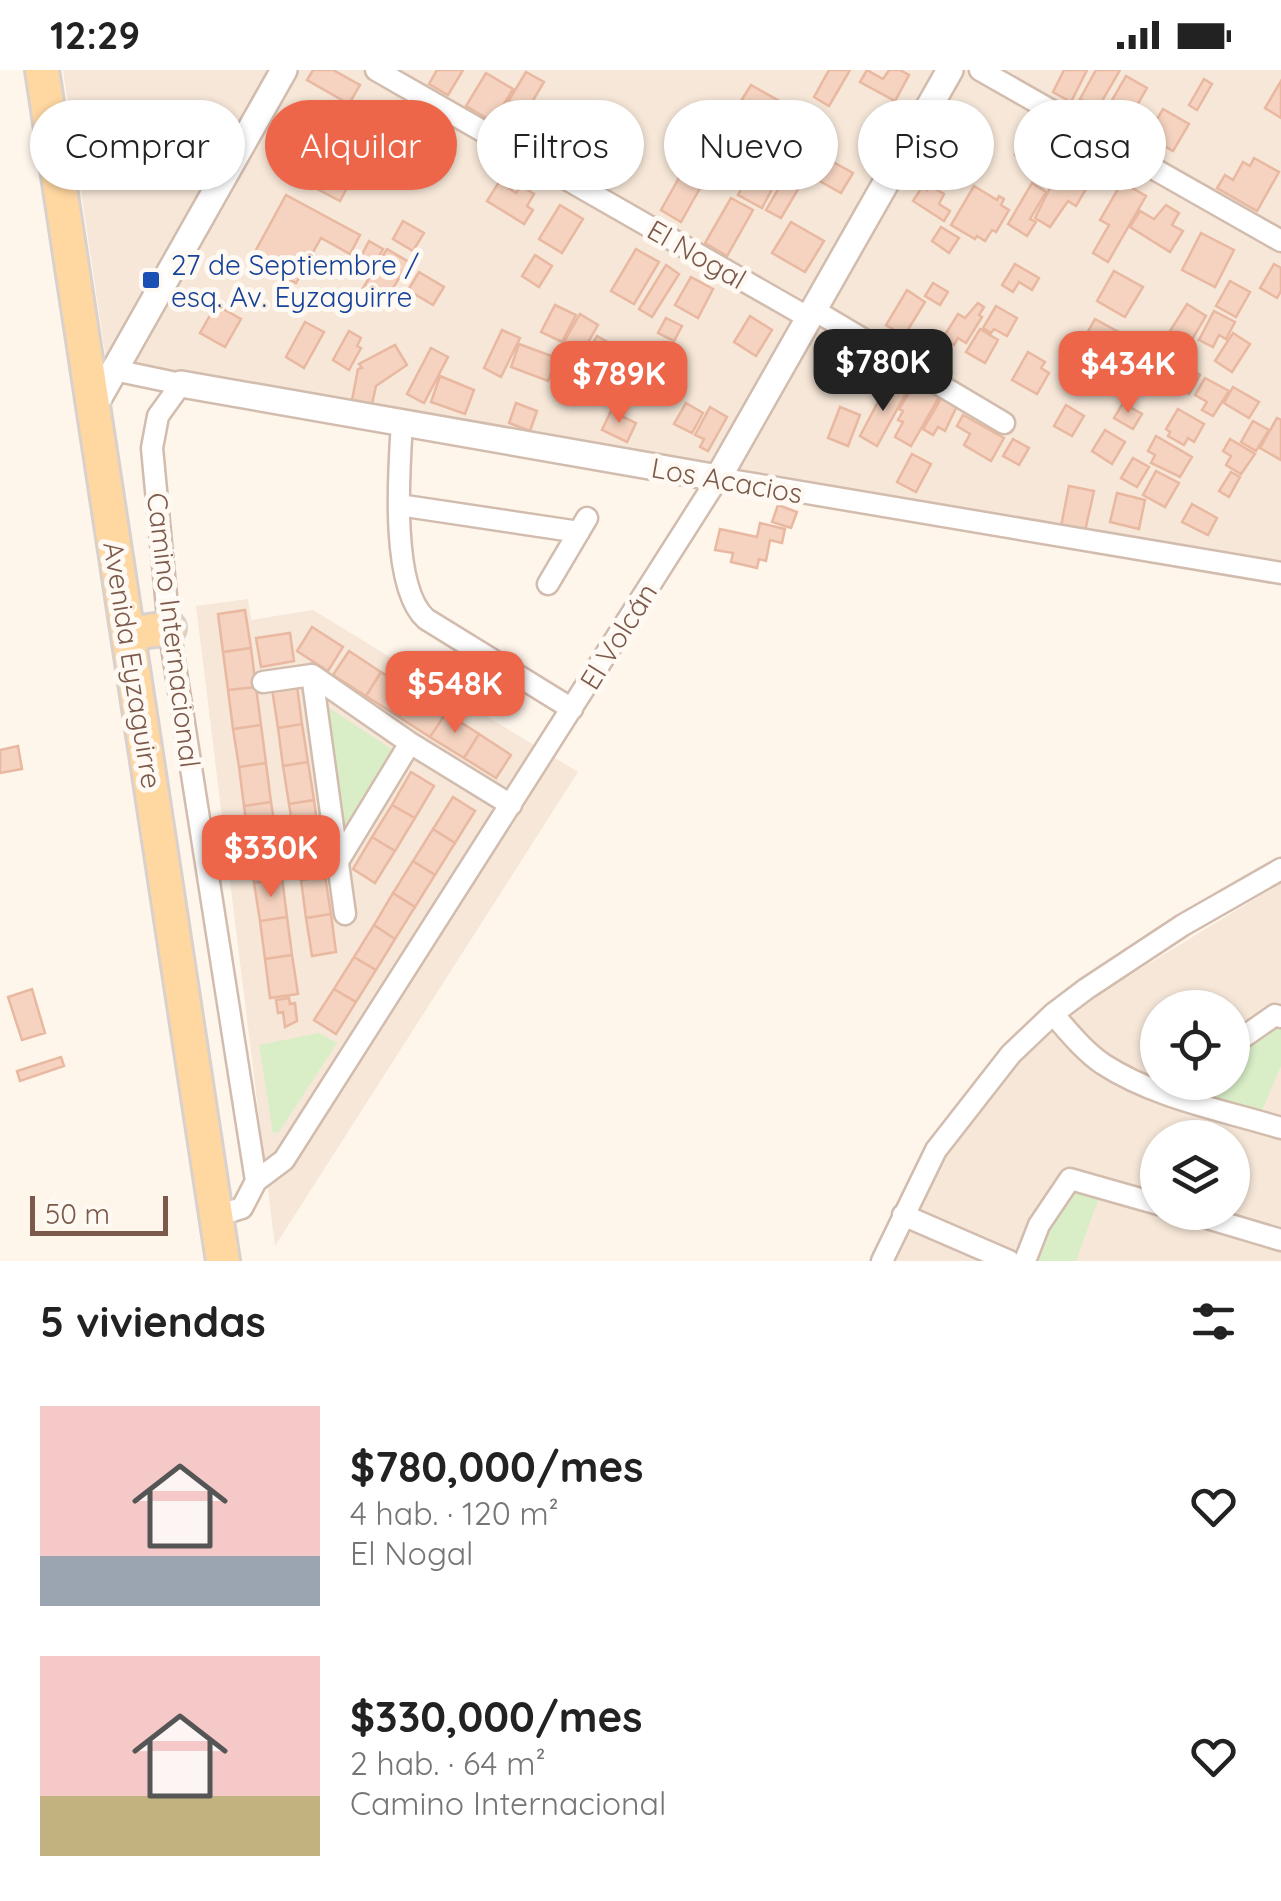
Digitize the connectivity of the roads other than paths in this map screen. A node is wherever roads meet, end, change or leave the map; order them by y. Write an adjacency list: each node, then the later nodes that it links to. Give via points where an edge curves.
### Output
1 (42, 70): 10 (main road, Avenida Eyzaguirre)
2 (284, 70): 8 (street)
3 (376, 70): 7 (street, El Nogal)
4 (950, 70): 7 (street, El Volcán)
5 (980, 70): 6 (street)
6 (1281, 241)
7 (811, 314): 12 (street, El Nogal); 13 (street, El Volcán)
8 (114, 370): 9 (street, Los Acacios); 10 (street)
9 (181, 384): 11 (street, Los Acacios); 17 (street, Camino Internacional, via 163,406 152,448)
10 (93, 408): 18 (main road, Avenida Eyzaguirre)
11 (402, 423): 13 (street, Los Acacios); 14 (street)
12 (1004, 423)
13 (718, 478): 15 (street, Los Acacios); 21 (street, El Volcán)
14 (399, 505): 16 (street, via 583,525); 21 (street, via 406,582 418,612)
15 (1281, 573)
16 (548, 584)
17 (169, 628): 18 (main road); 33 (street, Camino Internacional)
18 (128, 634): 36 (main road, Avenida Eyzaguirre)
19 (312, 675): 20 (street); 22 (street); 24 (street)
20 (262, 682)
21 (572, 709): 23 (street, El Volcán)
22 (410, 743): 23 (street); 24 (street)
23 (510, 806): 33 (street, El Volcán, via 284,1160)
24 (337, 863): 26 (street)
25 (1281, 869): 27 (street)
26 (346, 914)
27 (1052, 1014): 30 (street, via 1104,1065); 35 (street, via 936,1150)
28 (1281, 1017): 29 (street)
29 (1250, 1033)
30 (1140, 1077)
31 (1204, 1100): 32 (street)
32 (1281, 1128)
33 (256, 1181): 36 (street, via 242,1208)
34 (1140, 1199): 42 (street, via 1070,1179)
35 (903, 1215): 40 (street); 41 (street)
36 (216, 1216): 39 (main road, Avenida Eyzaguirre)
37 (1247, 1230): 38 (street)
38 (1281, 1240)
39 (223, 1261)
40 (882, 1261)
41 (1009, 1261)
42 (1024, 1261)

